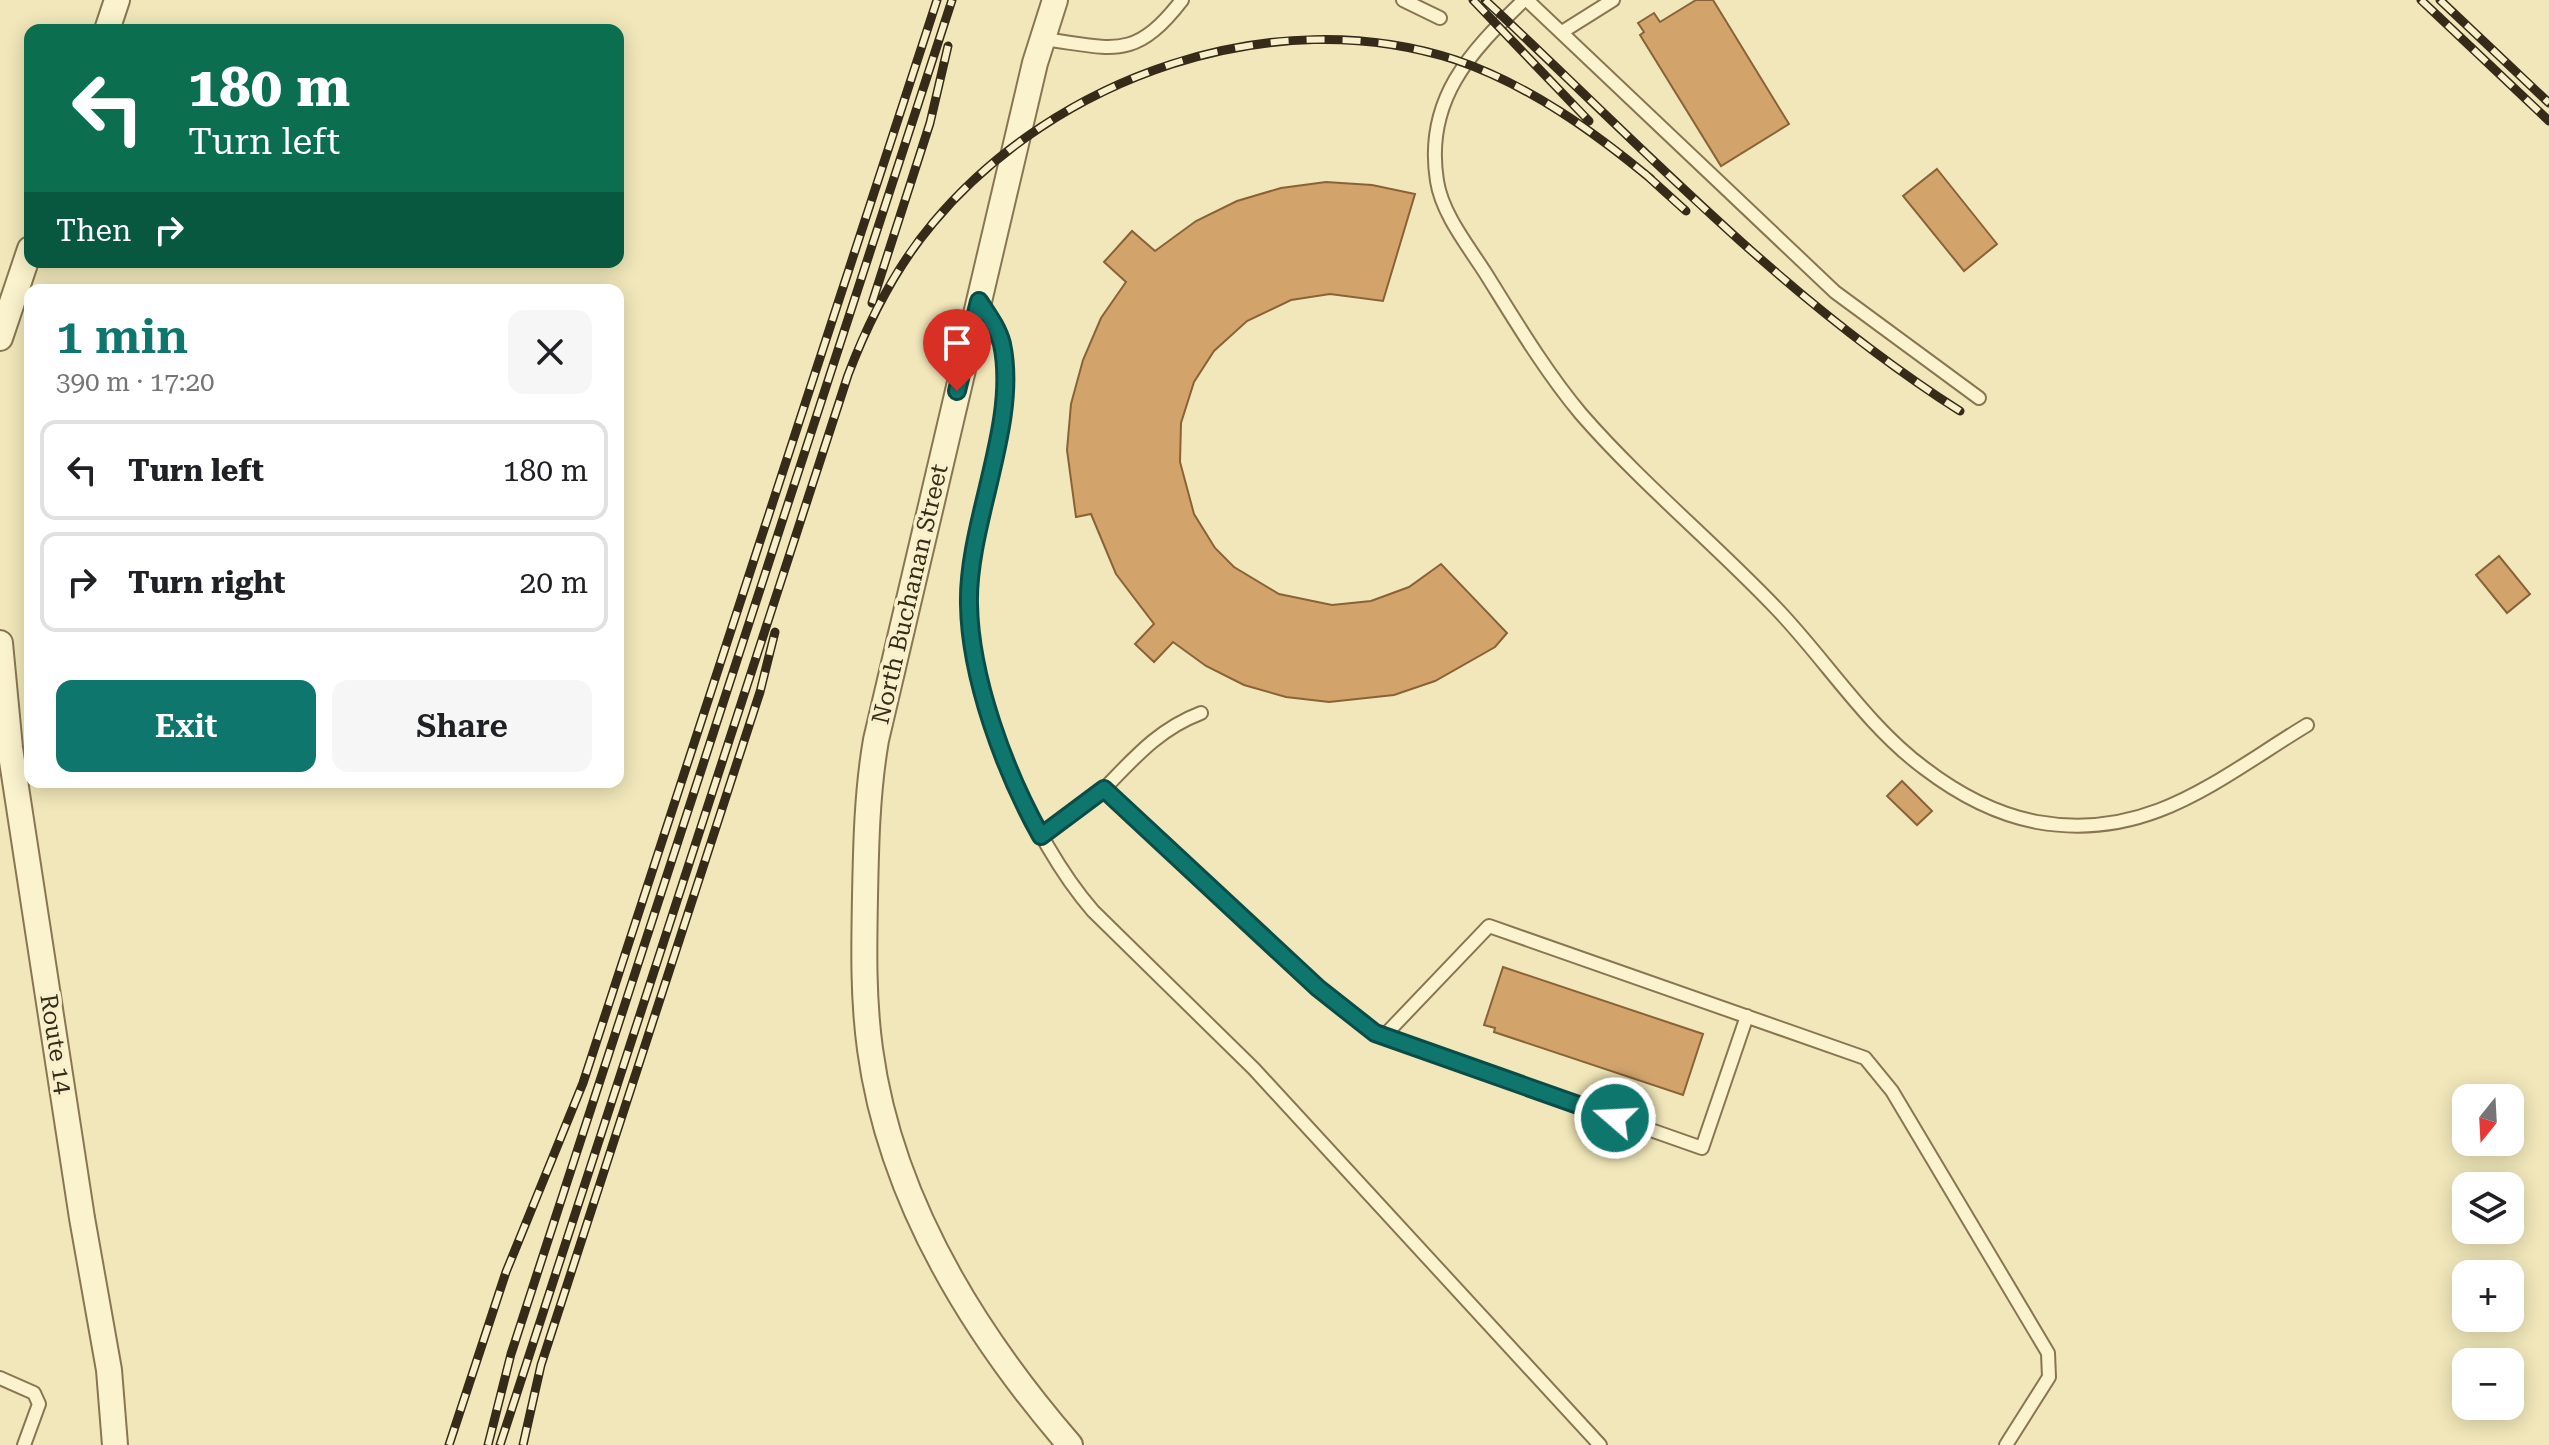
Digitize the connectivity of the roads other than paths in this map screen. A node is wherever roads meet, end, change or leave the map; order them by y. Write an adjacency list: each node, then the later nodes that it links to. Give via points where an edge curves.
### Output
1 (117, 0): 8 (street)
2 (1055, 0): 10 (street, North Buchanan Street)
3 (1182, 0): 10 (lane, via 1153,34 1130,45)
4 (1403, 0): 7 (lane)
5 (1525, 0): 9 (lane); 17 (lane, via 1468,56 1448,90 1435,149 1441,196 1521,331 1582,415 1777,609 1896,744 1957,792 1992,809 2035,822 2099,826 2139,820 2168,808)
6 (1613, 0): 9 (lane)
7 (1440, 18)
8 (109, 24)
9 (1562, 32): 14 (lane, via 1835,292)
10 (1043, 39): 12 (street, North Buchanan Street)
11 (24, 267): 13 (street)
12 (979, 301): 19 (lane, via 998,333 1004,376 970,585 970,621 993,723); 25 (street, North Buchanan Street, via 871,769 865,1009 881,1107 913,1199 962,1299 1024,1392)
13 (0, 338)
14 (1979, 398)
15 (0, 643): 24 (street, Route 14, via 10,748 109,1370)
16 (1201, 713): 18 (lane, via 1149,741)
17 (2307, 725)
18 (1104, 789): 19 (lane); 21 (lane, via 1318,988)
19 (1041, 836): 26 (lane, via 1093,911 1254,1069)
20 (1747, 1016): 21 (lane, via 1489,926); 21 (lane, via 1702,1148); 27 (lane, via 1872,1063 2043,1342 2051,1362 2049,1377)
21 (1383, 1037)
22 (0, 1378): 23 (lane, via 34,1393 39,1404)
23 (24, 1445)
24 (115, 1445)
25 (1070, 1445)
26 (1600, 1445)
27 (2006, 1445)

